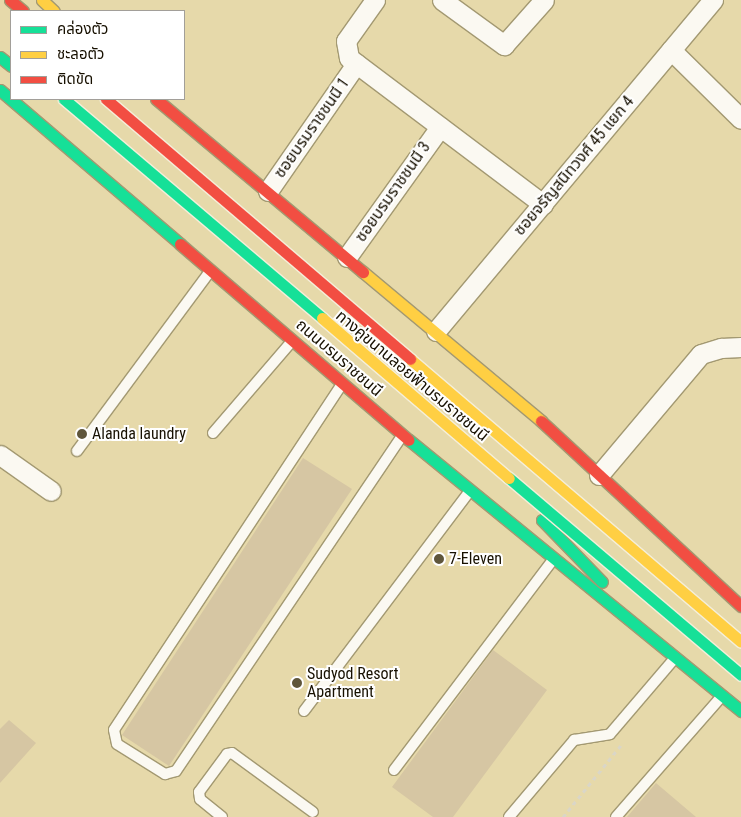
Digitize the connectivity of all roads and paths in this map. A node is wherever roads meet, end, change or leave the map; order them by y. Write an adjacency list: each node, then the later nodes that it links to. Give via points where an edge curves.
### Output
1 (10, 0): 8 (main road)
2 (42, 0): 9 (main road)
3 (375, 0): 15 (street, via 346,42 349,58)
4 (442, 0): 5 (street, via 504,45)
5 (544, 0)
6 (713, 0): 12 (street, ซอยจรัญสนิทวงศ์ 45 แยก 4)
7 (0, 7): 10 (main road)
8 (22, 10)
9 (53, 10)
10 (10, 16)
11 (0, 44): 13 (main road)
12 (671, 50): 27 (street); 34 (street, ซอยจรัญสนิทวงศ์ 45 แยก 4)
13 (10, 53)
14 (0, 56): 16 (main road)
15 (356, 64): 29 (street); 32 (street, ซอยบรมราชชนนี 1)
16 (10, 65)
17 (0, 90): 18 (main road, ถนนบรมราชชนนี)
18 (10, 99)
19 (12, 100): 26 (main road, ถนนบรมราชชนนี)
20 (21, 100): 26 (main road)
21 (50, 100): 37 (main road, ถนนบรมราชชนนี)
22 (65, 100): 58 (main road, ทางคู่ขนานลอยฟ้าบรมราชชนนี, bridge)
23 (107, 100): 55 (main road, ทางคู่ขนานลอยฟ้าบรมราชชนนี, bridge)
24 (125, 100): 50 (main road, via 560,479)
25 (157, 100): 28 (main road)
26 (28, 114): 33 (main road, ถนนบรมราชชนนี)
27 (741, 119)
28 (187, 124): 30 (main road, via 157,121 135,127 120,145); 32 (main road)
29 (440, 127): 34 (street); 35 (street, ซอยบรมราชชนนี 3)
30 (118, 160)
31 (116, 176): 33 (main road)
32 (268, 191): 35 (main road)
33 (128, 198): 36 (main road, ถนนบรมราชชนนี)
34 (543, 204): 38 (street, ซอยจรัญสนิทวงศ์ 45 แยก 4)
35 (347, 257): 38 (main road)
36 (211, 270): 40 (main road, ถนนบรมราชชนนี); 45 (lane)
37 (313, 327)
38 (436, 332): 47 (main road)
39 (328, 340): 56 (main road, ถนนบรมราชชนนี, via 506,486)
40 (293, 341): 42 (main road, ถนนบรมราชชนนี); 43 (lane)
41 (741, 348): 47 (street, via 721,348 701,354)
42 (342, 383): 44 (main road, ถนนบรมราชชนนี); 44 (lane, via 114,730 117,744 165,774 176,771)
43 (213, 433)
44 (403, 435): 49 (main road, ถนนบรมราชชนนี)
45 (77, 452)
46 (0, 455): 48 (street)
47 (599, 475): 53 (main road)
48 (51, 492)
49 (469, 492): 52 (main road, ถนนบรมราชชนนี); 60 (lane)
50 (615, 517)
51 (648, 538): 53 (main road)
52 (553, 561): 56 (main road, ถนนบรมราชชนนี); 62 (lane)
53 (704, 574): 54 (main road)
54 (739, 600)
55 (741, 642)
56 (661, 645): 57 (main road, ถนนบรมราชชนนี)
57 (676, 658): 59 (main road, ถนนบรมราชชนนี); 65 (lane, via 610,734 574,740)
58 (741, 675)
59 (722, 695): 61 (main road, ถนนบรมราชชนนี); 66 (lane)
60 (304, 711)
61 (741, 711)
62 (394, 770)
63 (313, 812): 64 (lane, via 239,754 232,753 227,754 198,792 200,799)
64 (222, 817)
65 (509, 817)
66 (616, 817)

